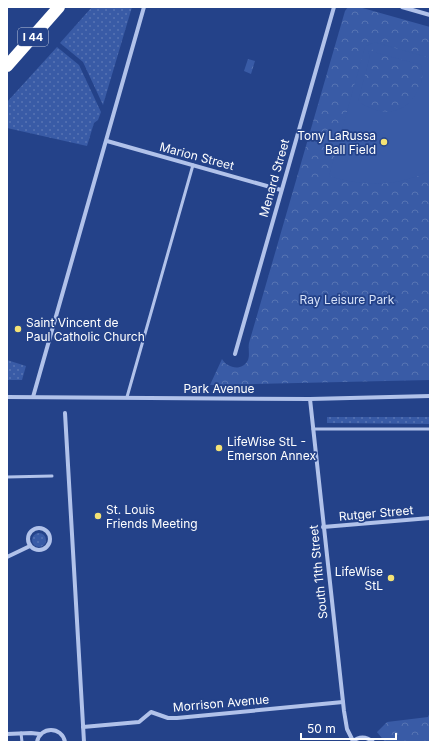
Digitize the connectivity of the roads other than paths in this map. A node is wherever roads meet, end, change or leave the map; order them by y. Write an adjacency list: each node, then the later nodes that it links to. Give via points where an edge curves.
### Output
1 (59, 7): 6 (highway, I 44)
2 (144, 7): 7 (street)
3 (334, 7): 9 (street, Menard Street)
4 (402, 7): 5 (street)
5 (430, 15)
6 (7, 66)
7 (107, 141): 8 (street, Marion Street); 13 (street)
8 (193, 165): 9 (street, Marion Street); 14 (lane)
9 (281, 190): 10 (street, Menard Street)
10 (235, 354)
11 (430, 396): 15 (street, Park Avenue)
12 (7, 397): 13 (street, Park Avenue)
13 (33, 397): 14 (street, Park Avenue)
14 (127, 398): 15 (street, Park Avenue)
15 (310, 399): 17 (street, South 11th Street)
16 (65, 413): 26 (street)
17 (313, 429): 18 (lane); 22 (street, South 11th Street)
18 (430, 429)
19 (52, 476): 20 (lane)
20 (7, 477)
21 (430, 518): 22 (street, Rutger Street)
22 (323, 527): 25 (street, South 11th Street)
23 (30, 546): 23 (street, via 36,550 46,548 50,538 47,532 40,528 33,530 27,539); 24 (street)
24 (7, 557)
25 (342, 702): 26 (street, Morrison Avenue, via 177,718 168,718 151,712 139,722); 34 (street, South 11th Street)
26 (83, 727): 33 (street)
27 (21, 733): 28 (street); 29 (street); 30 (lane)
28 (7, 734)
29 (40, 734): 31 (street); 32 (street, via 53,730 62,734)
30 (22, 742)
31 (37, 742)
32 (65, 742)
33 (84, 742)
34 (353, 742): 35 (street, via 357,738 366,738)
35 (373, 742)

